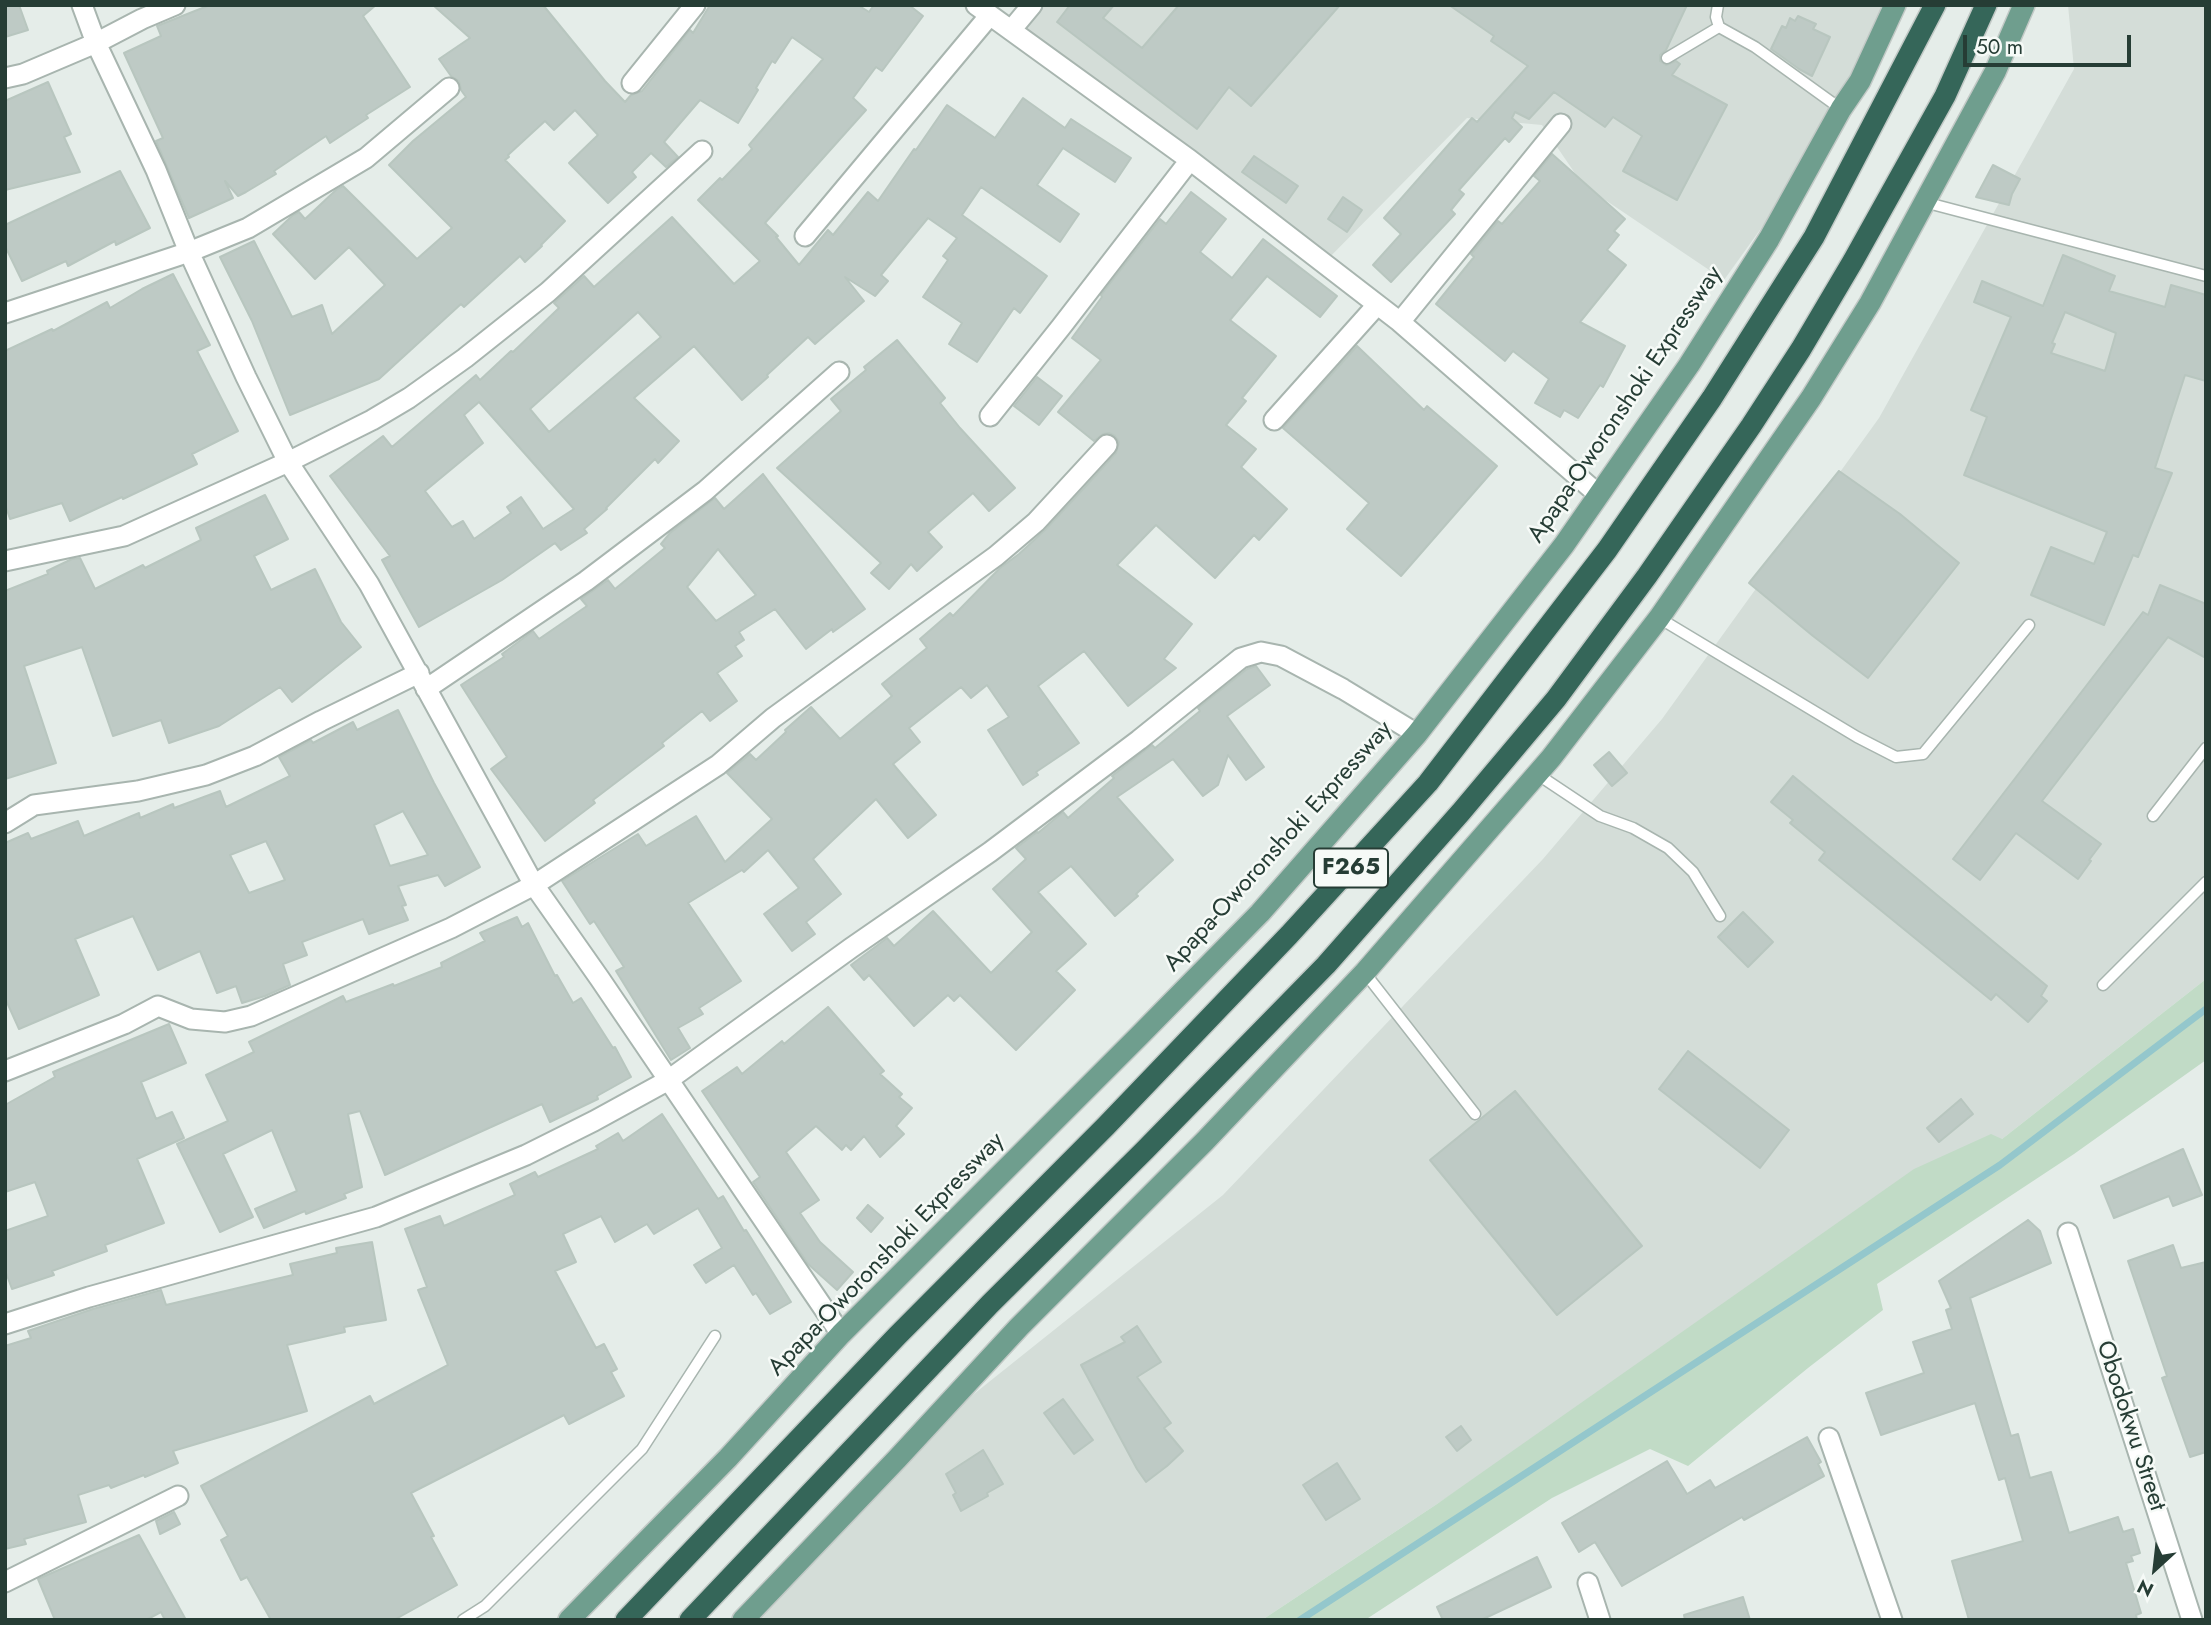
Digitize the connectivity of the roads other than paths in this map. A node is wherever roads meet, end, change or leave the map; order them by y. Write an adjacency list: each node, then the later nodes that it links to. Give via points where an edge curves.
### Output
1 (82, 5): 13 (street)
2 (175, 5): 13 (street)
3 (695, 5): 16 (street)
4 (1032, 5): 12 (street)
5 (1718, 5): 11 (lane)
6 (1895, 5): 18 (main road, Apapa-Oworonshoki Expressway, via 1860,81)
7 (1935, 5): 62 (highway, F265, via 1814,237 1712,398 1607,550 1428,783 1203,1025)
8 (1986, 5): 63 (highway, F265, via 1945,96 1801,348 1647,576 1556,699 1325,965 990,1304)
9 (2024, 5): 22 (main road, via 1995,72)
10 (983, 10): 12 (street); 23 (street)
11 (1719, 27): 14 (lane); 18 (lane)
12 (1012, 29): 21 (street)
13 (96, 43): 15 (street); 24 (street)
14 (1667, 58)
15 (5, 78)
16 (632, 83)
17 (449, 89): 24 (street, via 366,158 248,228)
18 (1841, 109): 34 (main road, Apapa-Oworonshoki Expressway, via 1769,239)
19 (1561, 124): 28 (street)
20 (702, 151): 33 (street, via 548,292 465,358 409,398)
21 (1190, 160): 26 (street); 30 (street)
22 (1924, 202): 25 (lane); 36 (main road, via 1870,303 1811,398)
23 (805, 236)
24 (189, 252): 27 (street); 33 (street)
25 (2206, 276)
26 (1377, 305): 28 (street); 31 (street)
27 (5, 313)
28 (1400, 322): 34 (street)
29 (839, 372): 38 (street, via 705,491 586,581)
30 (990, 416)
31 (1274, 420)
32 (1107, 445): 45 (street, via 1037,522 996,556 773,718 718,765)
33 (288, 462): 35 (street, via 124,536); 38 (street, via 369,584)
34 (1600, 495): 39 (main road, Apapa-Oworonshoki Expressway)
35 (5, 561)
36 (1659, 618): 37 (lane, via 1896,757 1923,754); 41 (main road)
37 (2029, 625)
38 (422, 681): 43 (street, via 321,721 206,775 138,791 34,805); 45 (street)
39 (1417, 734): 50 (street, via 1281,656 1261,652 1241,658 990,852); 54 (main road, Apapa-Oworonshoki Expressway, via 1260,913)
40 (2206, 748): 42 (lane)
41 (1537, 774): 46 (lane, via 1600,816 1668,848 1693,872); 47 (main road)
42 (2152, 816)
43 (5, 822)
44 (2206, 882): 48 (lane)
45 (534, 886): 49 (street, via 451,928 251,1016 225,1022 191,1019 158,1006); 50 (street)
46 (1720, 916)
47 (1365, 972): 51 (lane); 64 (main road, via 1205,1141 1019,1326)
48 (2103, 985)
49 (5, 1071)
50 (667, 1081): 53 (street, via 526,1155 376,1217); 54 (street)
51 (1475, 1114)
52 (2068, 1233): 67 (street, Obodokwu Street)
53 (5, 1324)
54 (841, 1335): 61 (main road, Apapa-Oworonshoki Expressway)
55 (715, 1336): 60 (lane, via 642,1449 485,1606)
56 (1829, 1438): 66 (street)
57 (178, 1496): 58 (street)
58 (5, 1582)
59 (1588, 1583): 65 (street)
60 (463, 1620)
61 (569, 1620)
62 (626, 1620)
63 (690, 1620)
64 (743, 1620)
65 (1600, 1620)
66 (1892, 1620)
67 (2192, 1620)

